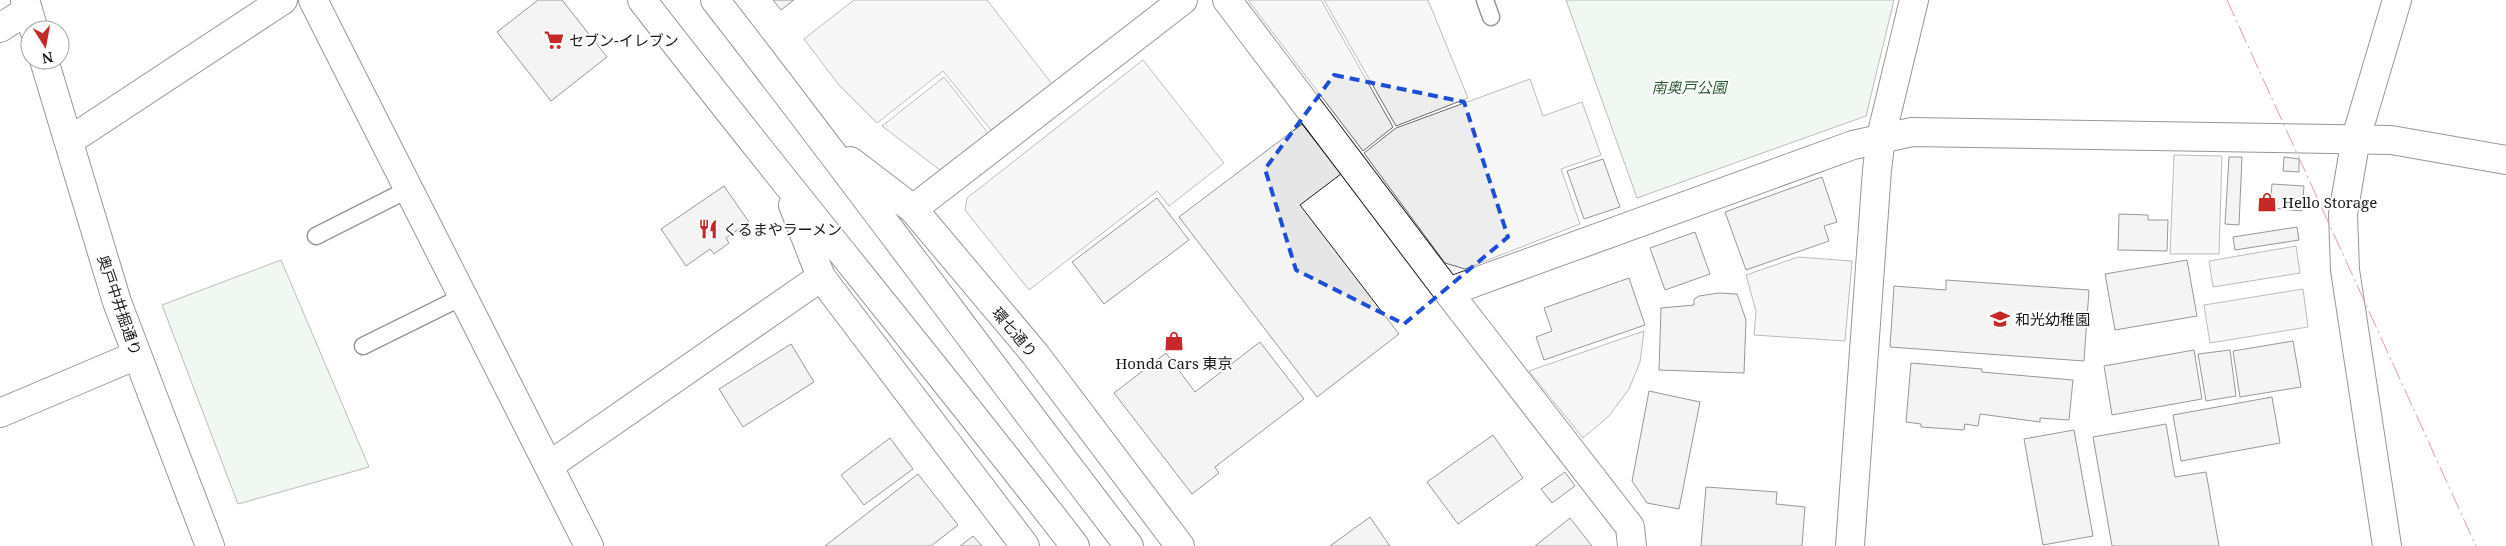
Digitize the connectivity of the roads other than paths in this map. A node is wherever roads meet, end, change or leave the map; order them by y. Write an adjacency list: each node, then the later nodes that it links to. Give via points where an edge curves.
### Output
1 (283, 0): 16 (street)
2 (313, 0): 20 (street)
3 (642, 0): 19 (street)
4 (715, 0): 17 (street, 環七通り)
5 (1183, 0): 21 (street)
6 (1227, 0): 24 (street)
7 (1485, 0): 11 (lane)
8 (1914, 0): 14 (street)
9 (2398, 0): 15 (street)
10 (29, 13): 12 (street)
11 (1492, 17)
12 (0, 28)
13 (47, 70): 16 (street, 奥戸中井掘通り)
14 (1882, 137): 15 (street, via 1912,132); 24 (street); 37 (street)
15 (2356, 138): 18 (street, via 2391,140); 38 (street, via 2343,214 2342,242)
16 (69, 141): 27 (street, 奥戸中井掘通り, via 117,302)
17 (825, 142): 21 (street, 環七通り); 34 (street, 環七通り)
18 (2506, 160)
19 (783, 180): 23 (street); 33 (street, via 965,403)
20 (409, 189): 22 (lane); 25 (street)
21 (914, 209): 35 (street, 環七通り, via 1035,354)
22 (316, 236)
23 (821, 277): 29 (street); 32 (street)
24 (1448, 292): 36 (street, via 1630,527)
25 (464, 296): 26 (lane); 29 (street)
26 (363, 346)
27 (137, 355): 28 (street); 30 (street, 奥戸中井掘通り)
28 (0, 413)
29 (550, 465): 31 (street)
30 (210, 546)
31 (589, 546)
32 (1025, 546)
33 (1075, 546)
34 (1129, 546)
35 (1180, 546)
36 (1632, 546)
37 (1850, 546)
38 (2387, 546)

